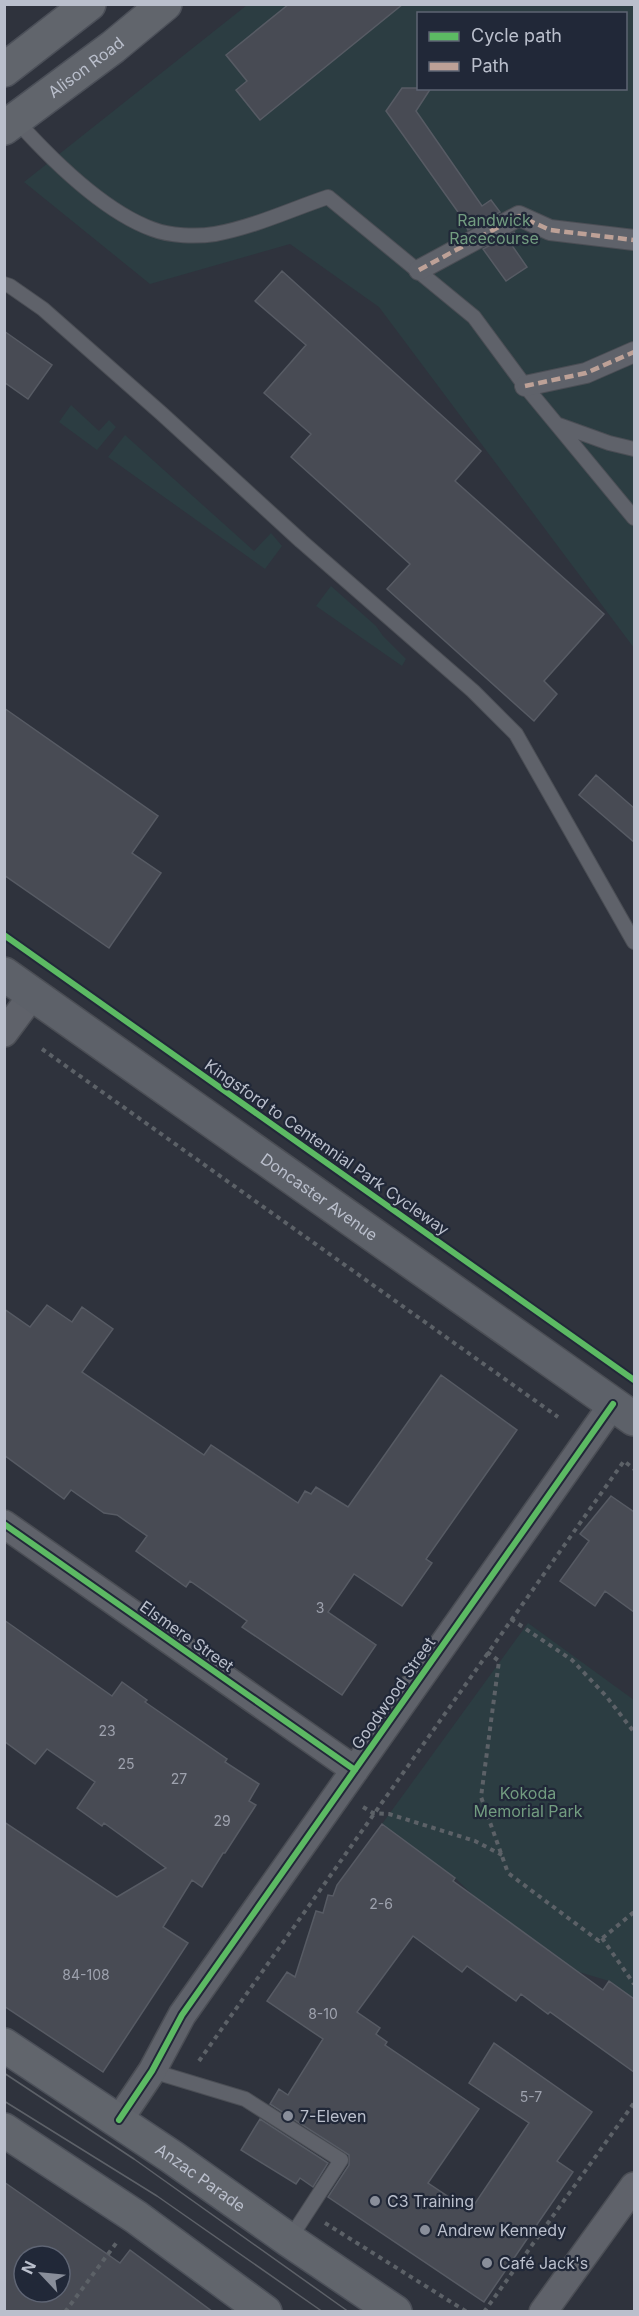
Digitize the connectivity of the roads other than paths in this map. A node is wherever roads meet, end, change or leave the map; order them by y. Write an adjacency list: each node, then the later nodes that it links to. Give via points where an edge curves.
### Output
1 (89, 4): 3 (main road)
2 (165, 4): 4 (main road, Alison Road, via 113,47)
3 (4, 70)
4 (8, 119): 6 (lane, via 126,218 154,231 216,234 328,197)
5 (634, 240): 6 (street, via 550,230 519,216)
6 (419, 270): 9 (lane, via 474,317)
7 (4, 284): 13 (lane, via 43,309 516,734)
8 (634, 352): 9 (street, via 586,373)
9 (525, 386): 10 (lane)
10 (557, 424): 11 (lane); 12 (lane)
11 (634, 449)
12 (634, 518)
13 (634, 942)
14 (4, 974): 15 (main road, Doncaster Avenue)
15 (33, 994): 16 (street); 17 (main road, Doncaster Avenue)
16 (4, 1033)
17 (624, 1411): 19 (street, Goodwood Street)
18 (4, 1524): 19 (street, Elsmere Street)
19 (347, 1781): 21 (street, Goodwood Street, via 182,2015)
20 (4, 2044): 22 (main road, Anzac Parade)
21 (152, 2070): 22 (street, Goodwood Street); 25 (lane, via 245,2099 341,2160)
22 (119, 2120): 25 (main road, Anzac Parade)
23 (4, 2130): 26 (main road, via 136,2217)
24 (634, 2186): 28 (street)
25 (289, 2240): 27 (main road, Anzac Parade)
26 (265, 2312)
27 (395, 2312)
28 (543, 2312)

